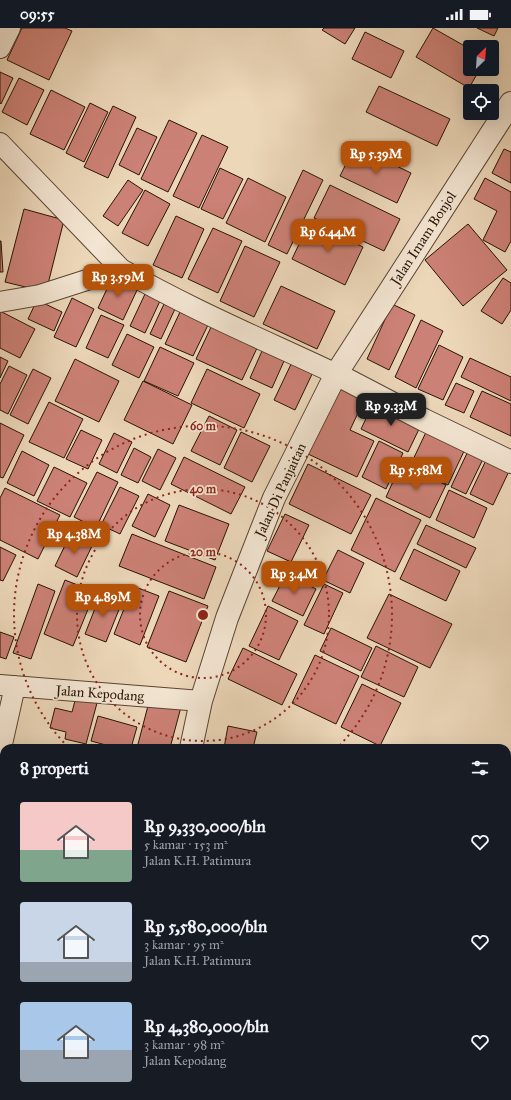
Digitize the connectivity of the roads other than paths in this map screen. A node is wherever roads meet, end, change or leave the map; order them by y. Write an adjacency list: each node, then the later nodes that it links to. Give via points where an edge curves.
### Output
1 (10, 28): 2 (street)
2 (0, 48)
3 (511, 103): 7 (street, Jalan Imam Bonjol)
4 (0, 143): 5 (street)
5 (122, 269): 6 (street, via 40,295); 7 (street, via 145,283)
6 (0, 302)
7 (336, 374): 8 (street); 10 (street, Jalan Di Panjaitan, via 274,498 227,618)
8 (511, 462)
9 (7, 686): 10 (street, Jalan Kepodang); 11 (street)
10 (201, 701): 12 (street, Jalan Di Panjaitan)
11 (1, 744)
12 (192, 744)

